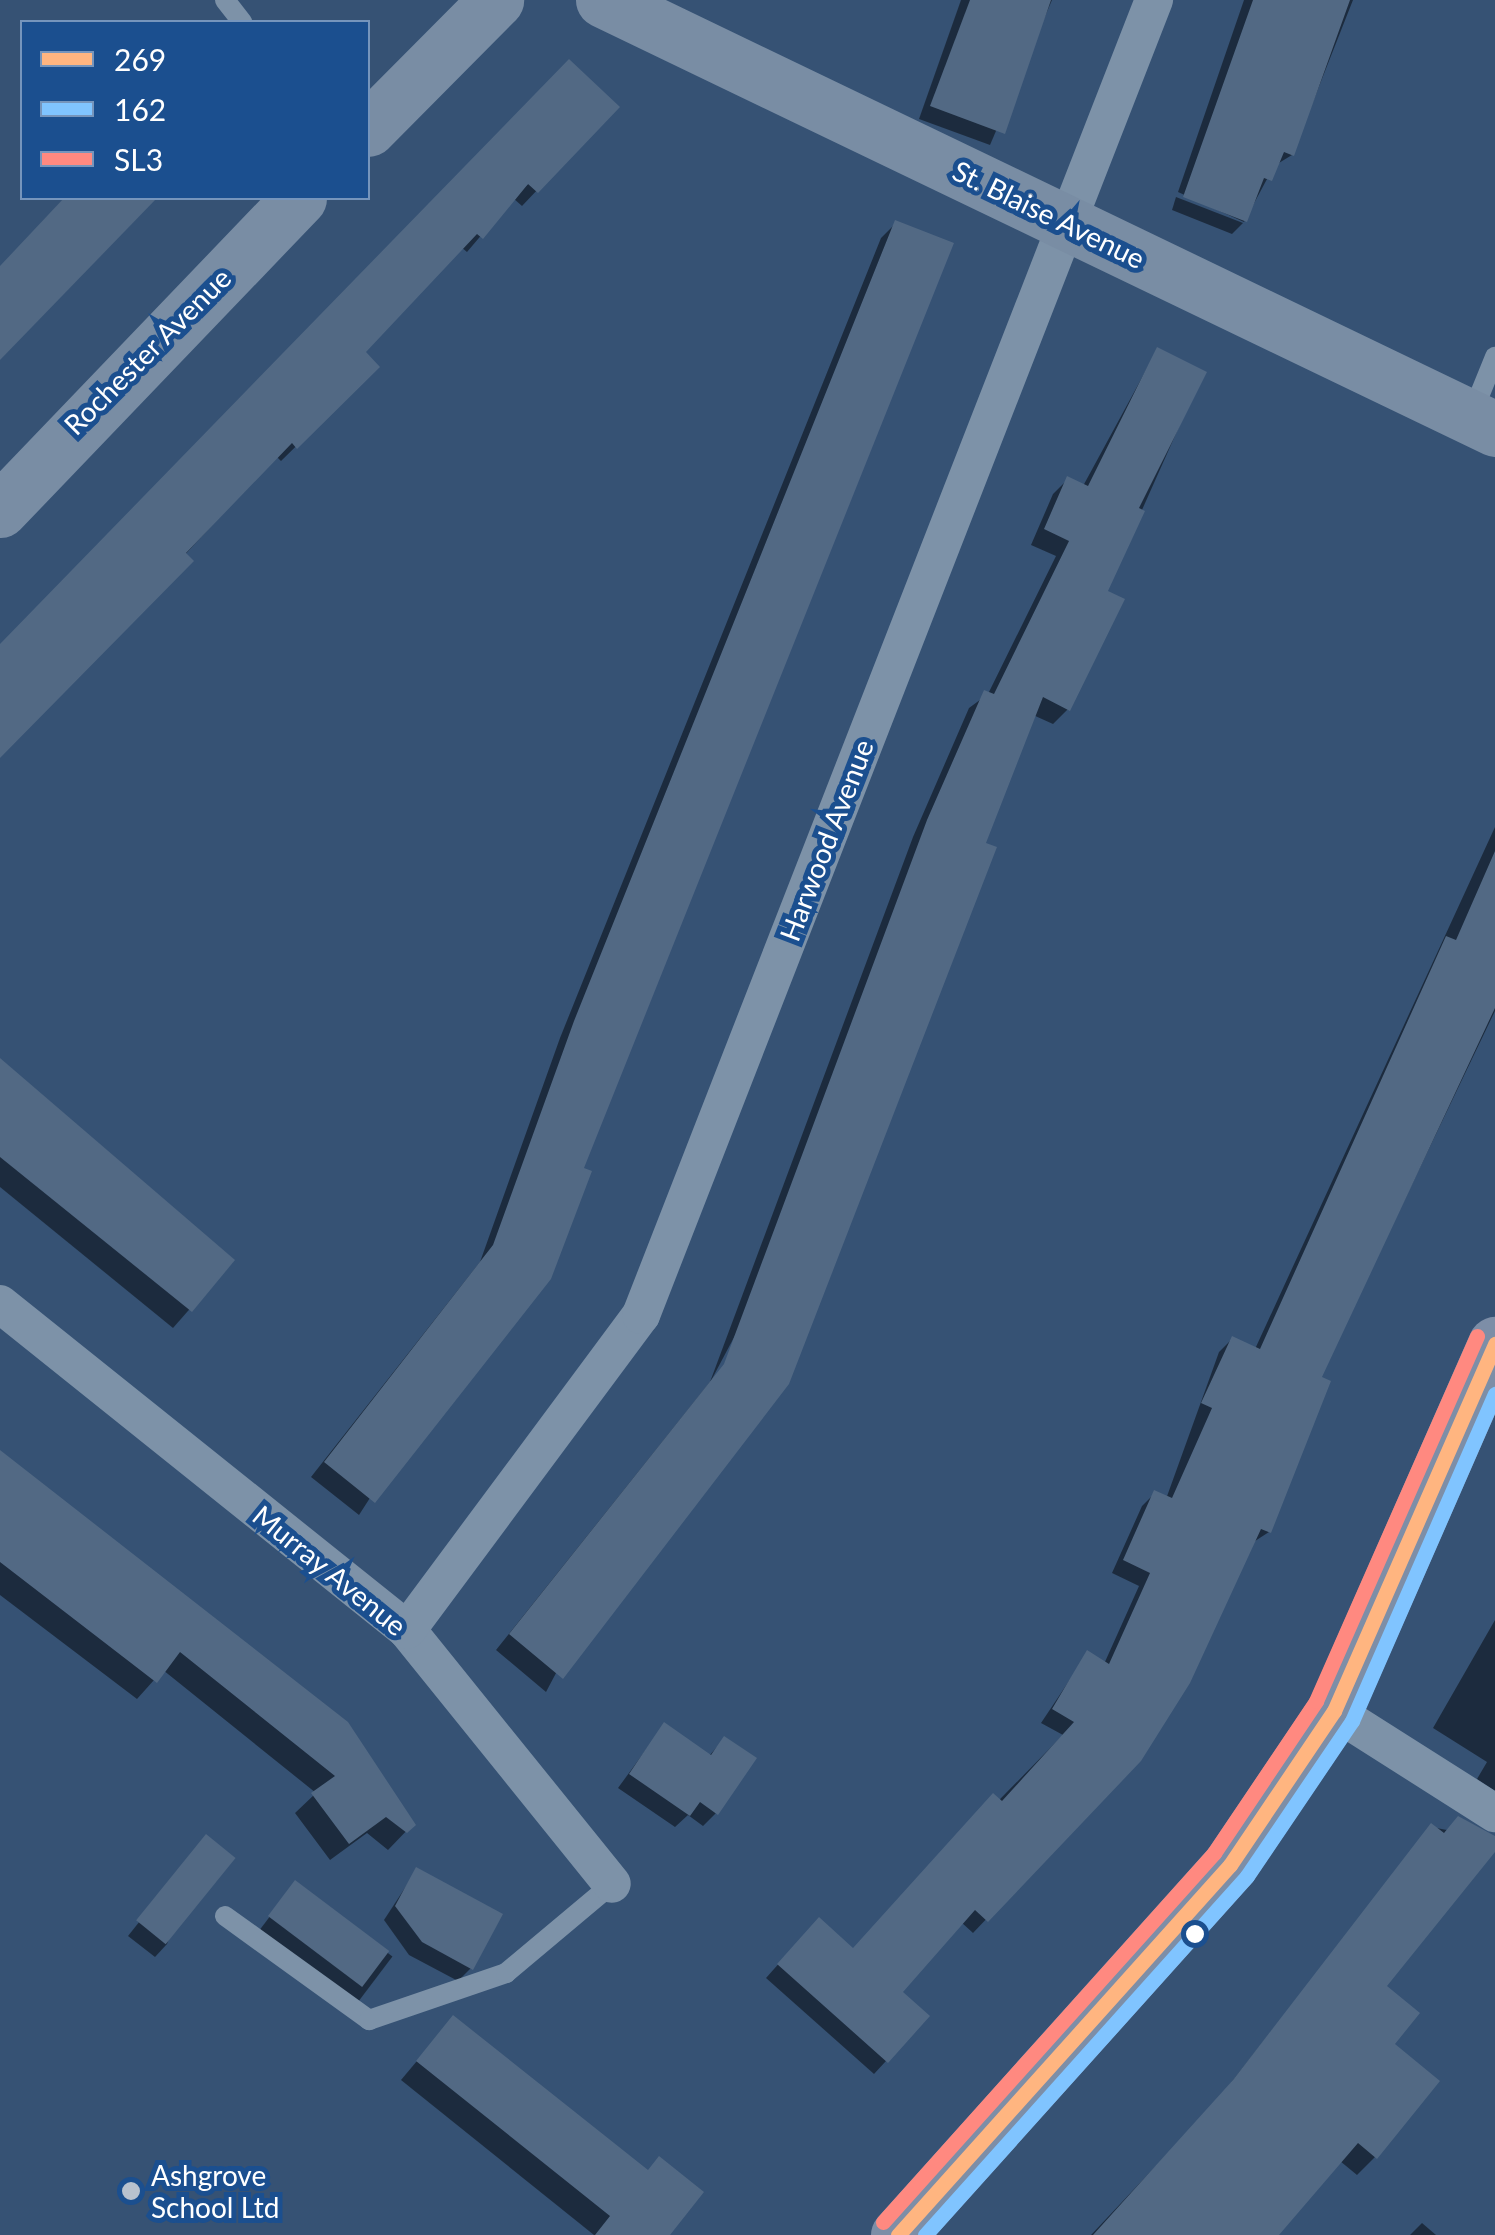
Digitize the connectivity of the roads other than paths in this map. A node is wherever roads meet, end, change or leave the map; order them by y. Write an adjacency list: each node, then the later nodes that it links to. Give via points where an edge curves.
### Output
1 (225, 0): 5 (lane)
2 (496, 0): 6 (street)
3 (603, 0): 8 (street, St. Blaise Avenue)
4 (1154, 0): 8 (street, Harwood Avenue)
5 (240, 20)
6 (370, 127)
7 (298, 200): 11 (street, Rochester Avenue)
8 (1067, 223): 10 (street, St. Blaise Avenue); 14 (street, Harwood Avenue, via 641,1315)
9 (1495, 358): 10 (lane)
10 (1483, 423)
11 (0, 510)
12 (0, 1304): 14 (street, Murray Avenue)
13 (1495, 1344): 15 (main road)
14 (407, 1630): 17 (street, Murray Avenue)
15 (1334, 1711): 16 (street); 19 (main road, via 1230,1866)
16 (1495, 1813)
17 (612, 1884): 18 (lane, via 506,1973 368,2020)
18 (225, 1916)
19 (898, 2235)

